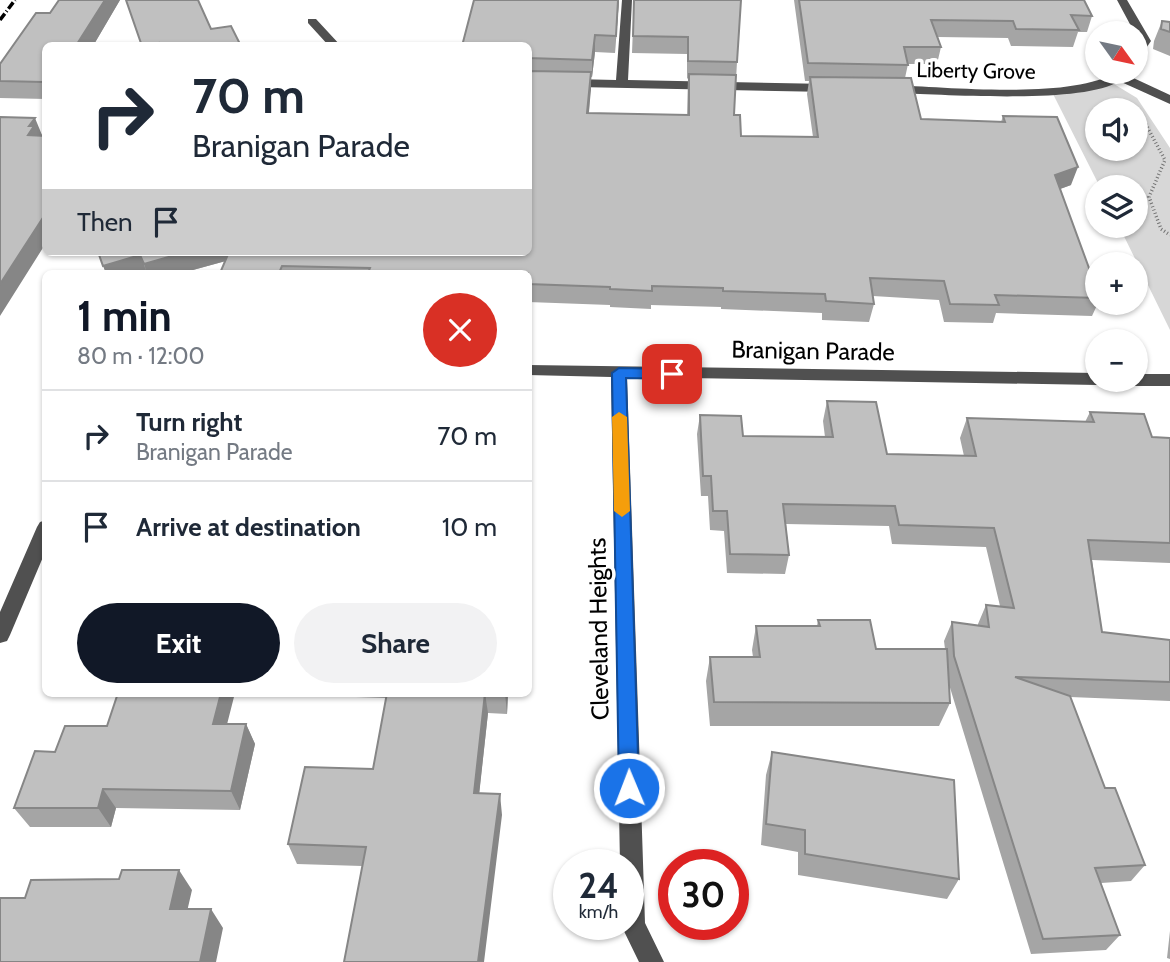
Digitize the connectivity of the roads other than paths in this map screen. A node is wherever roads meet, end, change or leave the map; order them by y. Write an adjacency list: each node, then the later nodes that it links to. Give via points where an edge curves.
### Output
1 (627, 0): 7 (street)
2 (1122, 0): 4 (street)
3 (312, 21): 5 (street)
4 (1134, 21)
5 (332, 42)
6 (532, 82): 7 (street)
7 (622, 84): 10 (street)
8 (1101, 84): 11 (street, Liberty Grove, via 1052,92)
9 (1141, 84): 12 (street)
10 (844, 88)
11 (872, 89)
12 (1170, 100)
13 (532, 370): 14 (street, Branigan Parade)
14 (619, 373): 15 (street, Branigan Parade); 20 (street, Cleveland Heights, via 632,925)
15 (1085, 379)
16 (1148, 380): 17 (street)
17 (1170, 380)
18 (42, 536): 19 (street)
19 (0, 635)
20 (652, 962)

